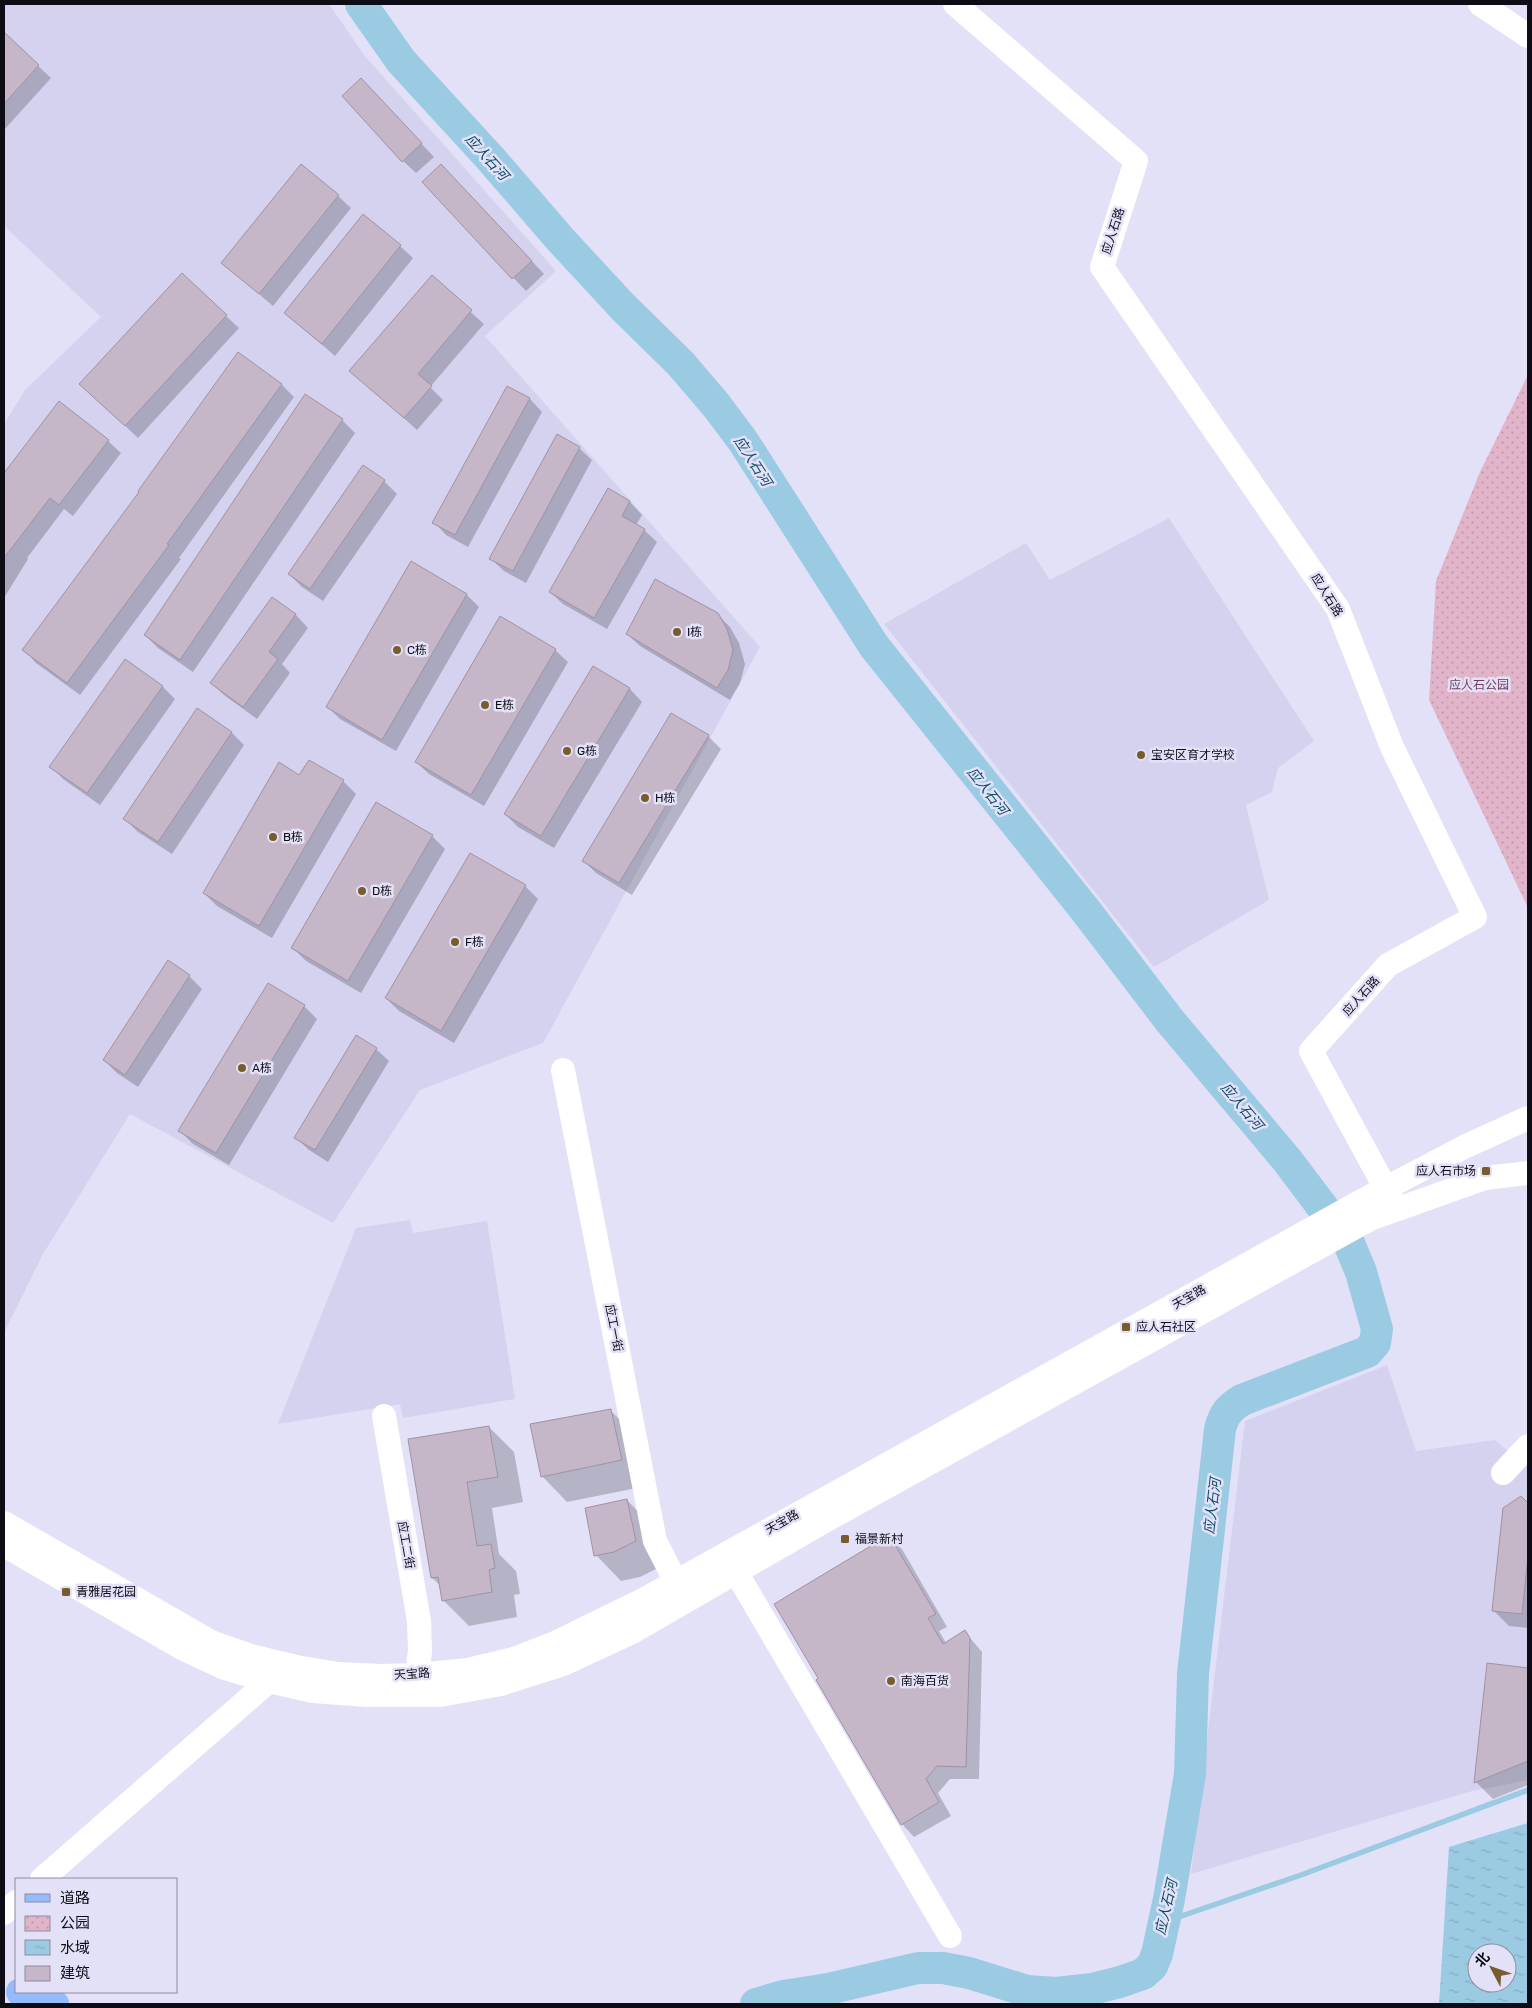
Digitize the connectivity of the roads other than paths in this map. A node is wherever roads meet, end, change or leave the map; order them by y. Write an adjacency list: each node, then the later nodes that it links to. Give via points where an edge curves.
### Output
1 (955, 4): 7 (street, 应人石路, via 1136,161 1102,267 1338,608 1392,747 1475,918 1388,965 1311,1051)
2 (1480, 4): 3 (street)
3 (1528, 36)
4 (562, 1070): 13 (street, 应工一街, via 655,1541)
5 (1528, 1118): 7 (street, 天宝路, via 1464,1147)
6 (1528, 1173): 7 (street, 天宝路, via 1485,1178)
7 (1391, 1198): 8 (street, 天宝路)
8 (1307, 1242): 12 (street, 天宝路); 13 (street, 天宝路)
9 (384, 1416): 14 (street, 应工二街, via 419,1621)
10 (4, 1523): 14 (street, 天宝路, via 211,1642 251,1656 338,1674)
11 (4, 1545): 15 (street, 天宝路, via 182,1648 225,1668)
12 (736, 1572): 15 (street, 天宝路, via 632,1632 563,1664 501,1684 440,1695 367,1695 313,1691); 19 (street)
13 (676, 1582): 14 (street, 天宝路, via 592,1627 514,1659 468,1670)
14 (418, 1675)
15 (269, 1681): 16 (street)
16 (43, 1878)
17 (15, 1903): 18 (street)
18 (4, 1913)
19 (950, 1936)
20 (23, 1993): 21 (main road)
21 (55, 2004)

